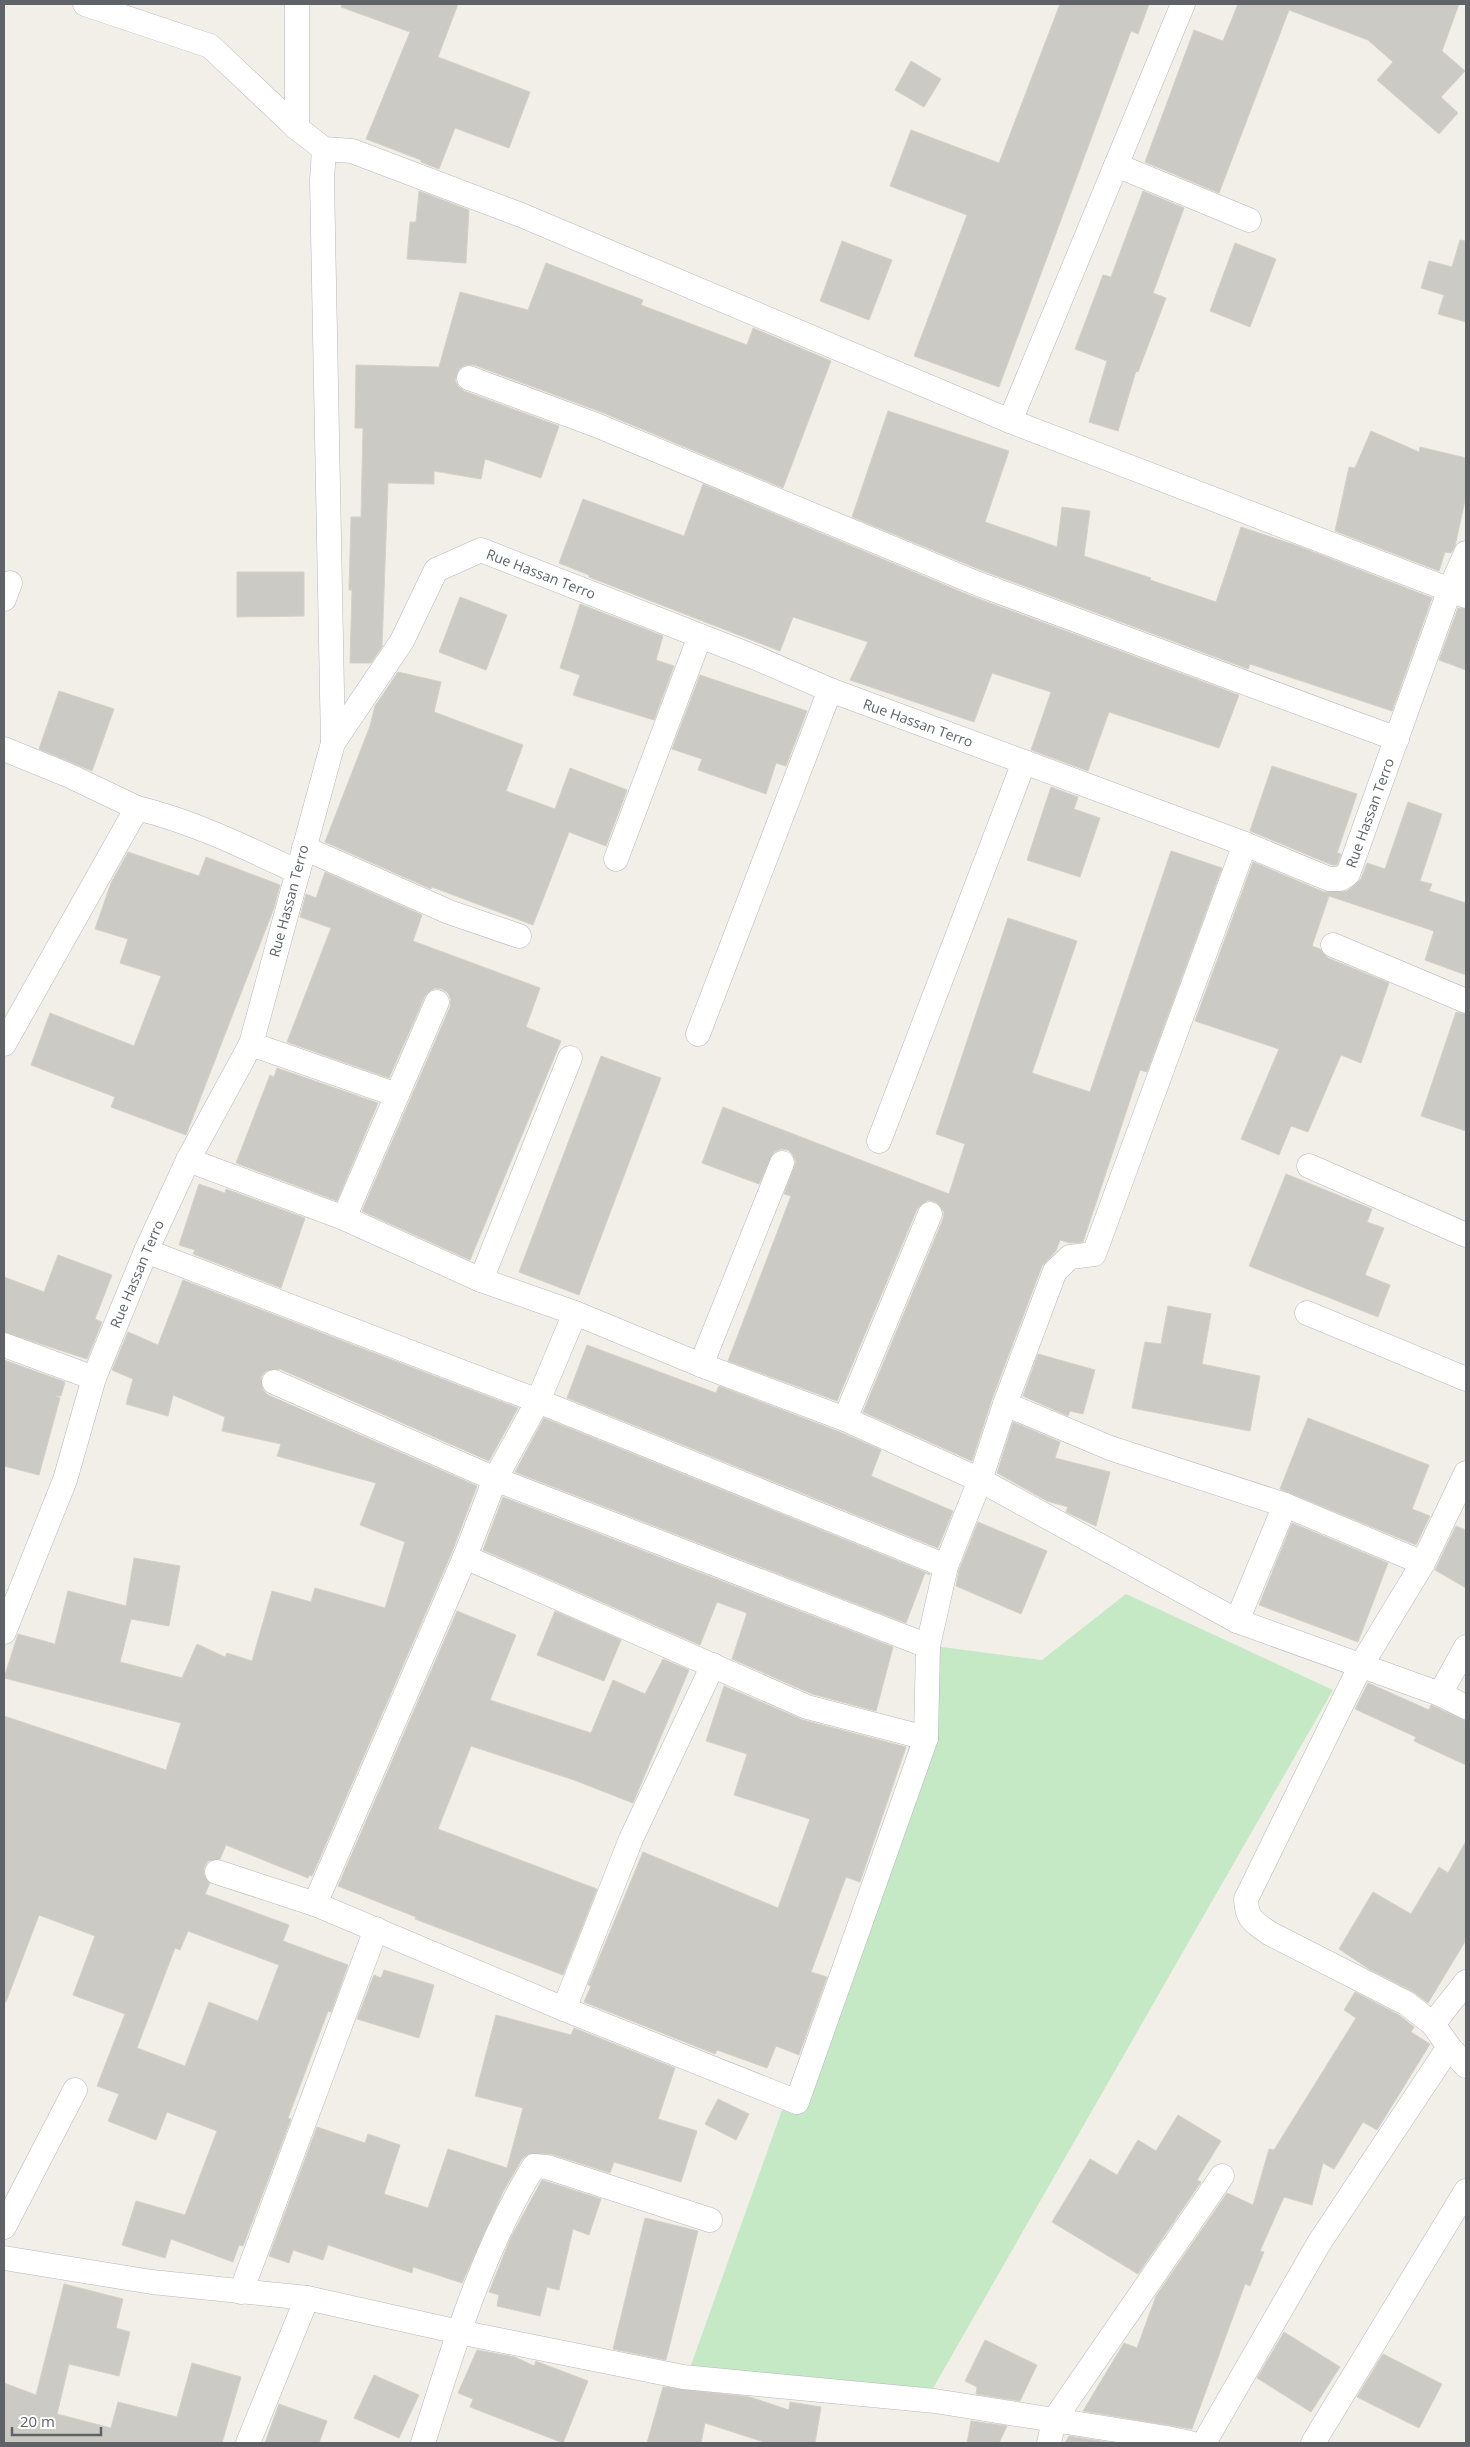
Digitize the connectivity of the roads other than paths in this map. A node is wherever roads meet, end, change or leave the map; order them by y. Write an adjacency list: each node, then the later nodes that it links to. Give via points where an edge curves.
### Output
1 (85, 4): 4 (street, via 210,46)
2 (297, 4): 4 (street)
3 (1183, 4): 6 (street)
4 (298, 128): 5 (street)
5 (324, 149): 9 (street, via 352,151 521,215); 15 (street)
6 (1116, 165): 7 (street); 9 (street)
7 (1248, 220)
8 (469, 378): 14 (street, via 596,426 976,583)
9 (1010, 420): 11 (street)
10 (1466, 553): 11 (street, Rue Hassan Terro)
11 (1458, 592): 14 (street, Rue Hassan Terro)
12 (700, 636): 13 (street, Rue Hassan Terro); 15 (street, Rue Hassan Terro, via 481,550 436,570 402,641); 21 (street)
13 (830, 690): 17 (street, Rue Hassan Terro); 27 (street)
14 (1397, 739): 19 (street, Rue Hassan Terro, via 1348,874 1340,879 1329,879)
15 (332, 743): 20 (street, Rue Hassan Terro)
16 (4, 749): 18 (street)
17 (1024, 762): 19 (street, Rue Hassan Terro); 32 (street)
18 (137, 808): 22 (street, via 174,817); 28 (street)
19 (1245, 844): 49 (street, via 1094,1254 1070,1256 1055,1271)
20 (304, 848): 22 (street, Rue Hassan Terro); 23 (street, via 449,912)
21 (616, 859)
22 (298, 872): 29 (street, Rue Hassan Terro)
23 (519, 936)
24 (1333, 945): 25 (street)
25 (1466, 1001)
26 (437, 1002): 31 (street)
27 (698, 1034)
28 (4, 1044)
29 (251, 1044): 31 (street); 33 (street, Rue Hassan Terro)
30 (570, 1058): 40 (street)
31 (397, 1095): 37 (street)
32 (879, 1141)
33 (188, 1160): 37 (street); 39 (street, Rue Hassan Terro)
34 (782, 1163): 44 (street)
35 (1309, 1166): 38 (street)
36 (930, 1214): 50 (street)
37 (344, 1218): 40 (street)
38 (1466, 1235)
39 (146, 1250): 45 (street, Rue Hassan Terro); 48 (street)
40 (481, 1280): 41 (street)
41 (575, 1313): 44 (street); 48 (street)
42 (1307, 1313): 46 (street)
43 (4, 1345): 45 (street)
44 (701, 1365): 50 (street)
45 (94, 1378): 58 (street, Rue Hassan Terro, via 65,1480)
46 (1466, 1379)
47 (274, 1382): 52 (street)
48 (538, 1401): 52 (street); 57 (street)
49 (1005, 1404): 53 (street); 54 (street, via 1110,1448)
50 (845, 1419): 53 (street)
51 (1466, 1473): 56 (street)
52 (495, 1479): 55 (street); 60 (street)
53 (980, 1480): 57 (street); 59 (street)
54 (1285, 1505): 56 (street); 59 (street)
55 (465, 1557): 62 (street); 68 (street)
56 (1423, 1563): 63 (street)
57 (946, 1566): 60 (street)
58 (5, 1622)
59 (1237, 1622): 63 (street)
60 (928, 1646): 66 (street)
61 (1466, 1647): 64 (street)
62 (714, 1665): 66 (street, via 807,1707); 71 (street, via 631,1839)
63 (1360, 1667): 64 (street); 72 (street, via 1246,1899 1246,1912 1249,1919 1269,1933 1406,2003)
64 (1440, 1694): 65 (street)
65 (1466, 1707)
66 (926, 1738): 71 (street, via 797,2102)
67 (217, 1872): 68 (street)
68 (315, 1904): 69 (street)
69 (376, 1929): 71 (street); 81 (street)
70 (1466, 1982): 72 (street)
71 (564, 2010)
72 (1433, 2024): 73 (street)
73 (1449, 2047): 74 (street); 89 (street, via 1318,2243)
74 (1466, 2066)
75 (75, 2090): 79 (street)
76 (1222, 2176): 84 (street)
77 (1466, 2191): 90 (street)
78 (710, 2220): 83 (street, via 547,2167 534,2166 511,2203)
79 (4, 2227)
80 (4, 2258): 81 (street, via 152,2282)
81 (241, 2292): 82 (street)
82 (307, 2298): 83 (street); 86 (street)
83 (459, 2332): 84 (street, via 683,2377 935,2401); 87 (street)
84 (1054, 2420): 85 (street); 88 (street)
85 (1174, 2441)
86 (248, 2443)
87 (423, 2443)
88 (1049, 2443)
89 (1204, 2443)
90 (1313, 2443)

